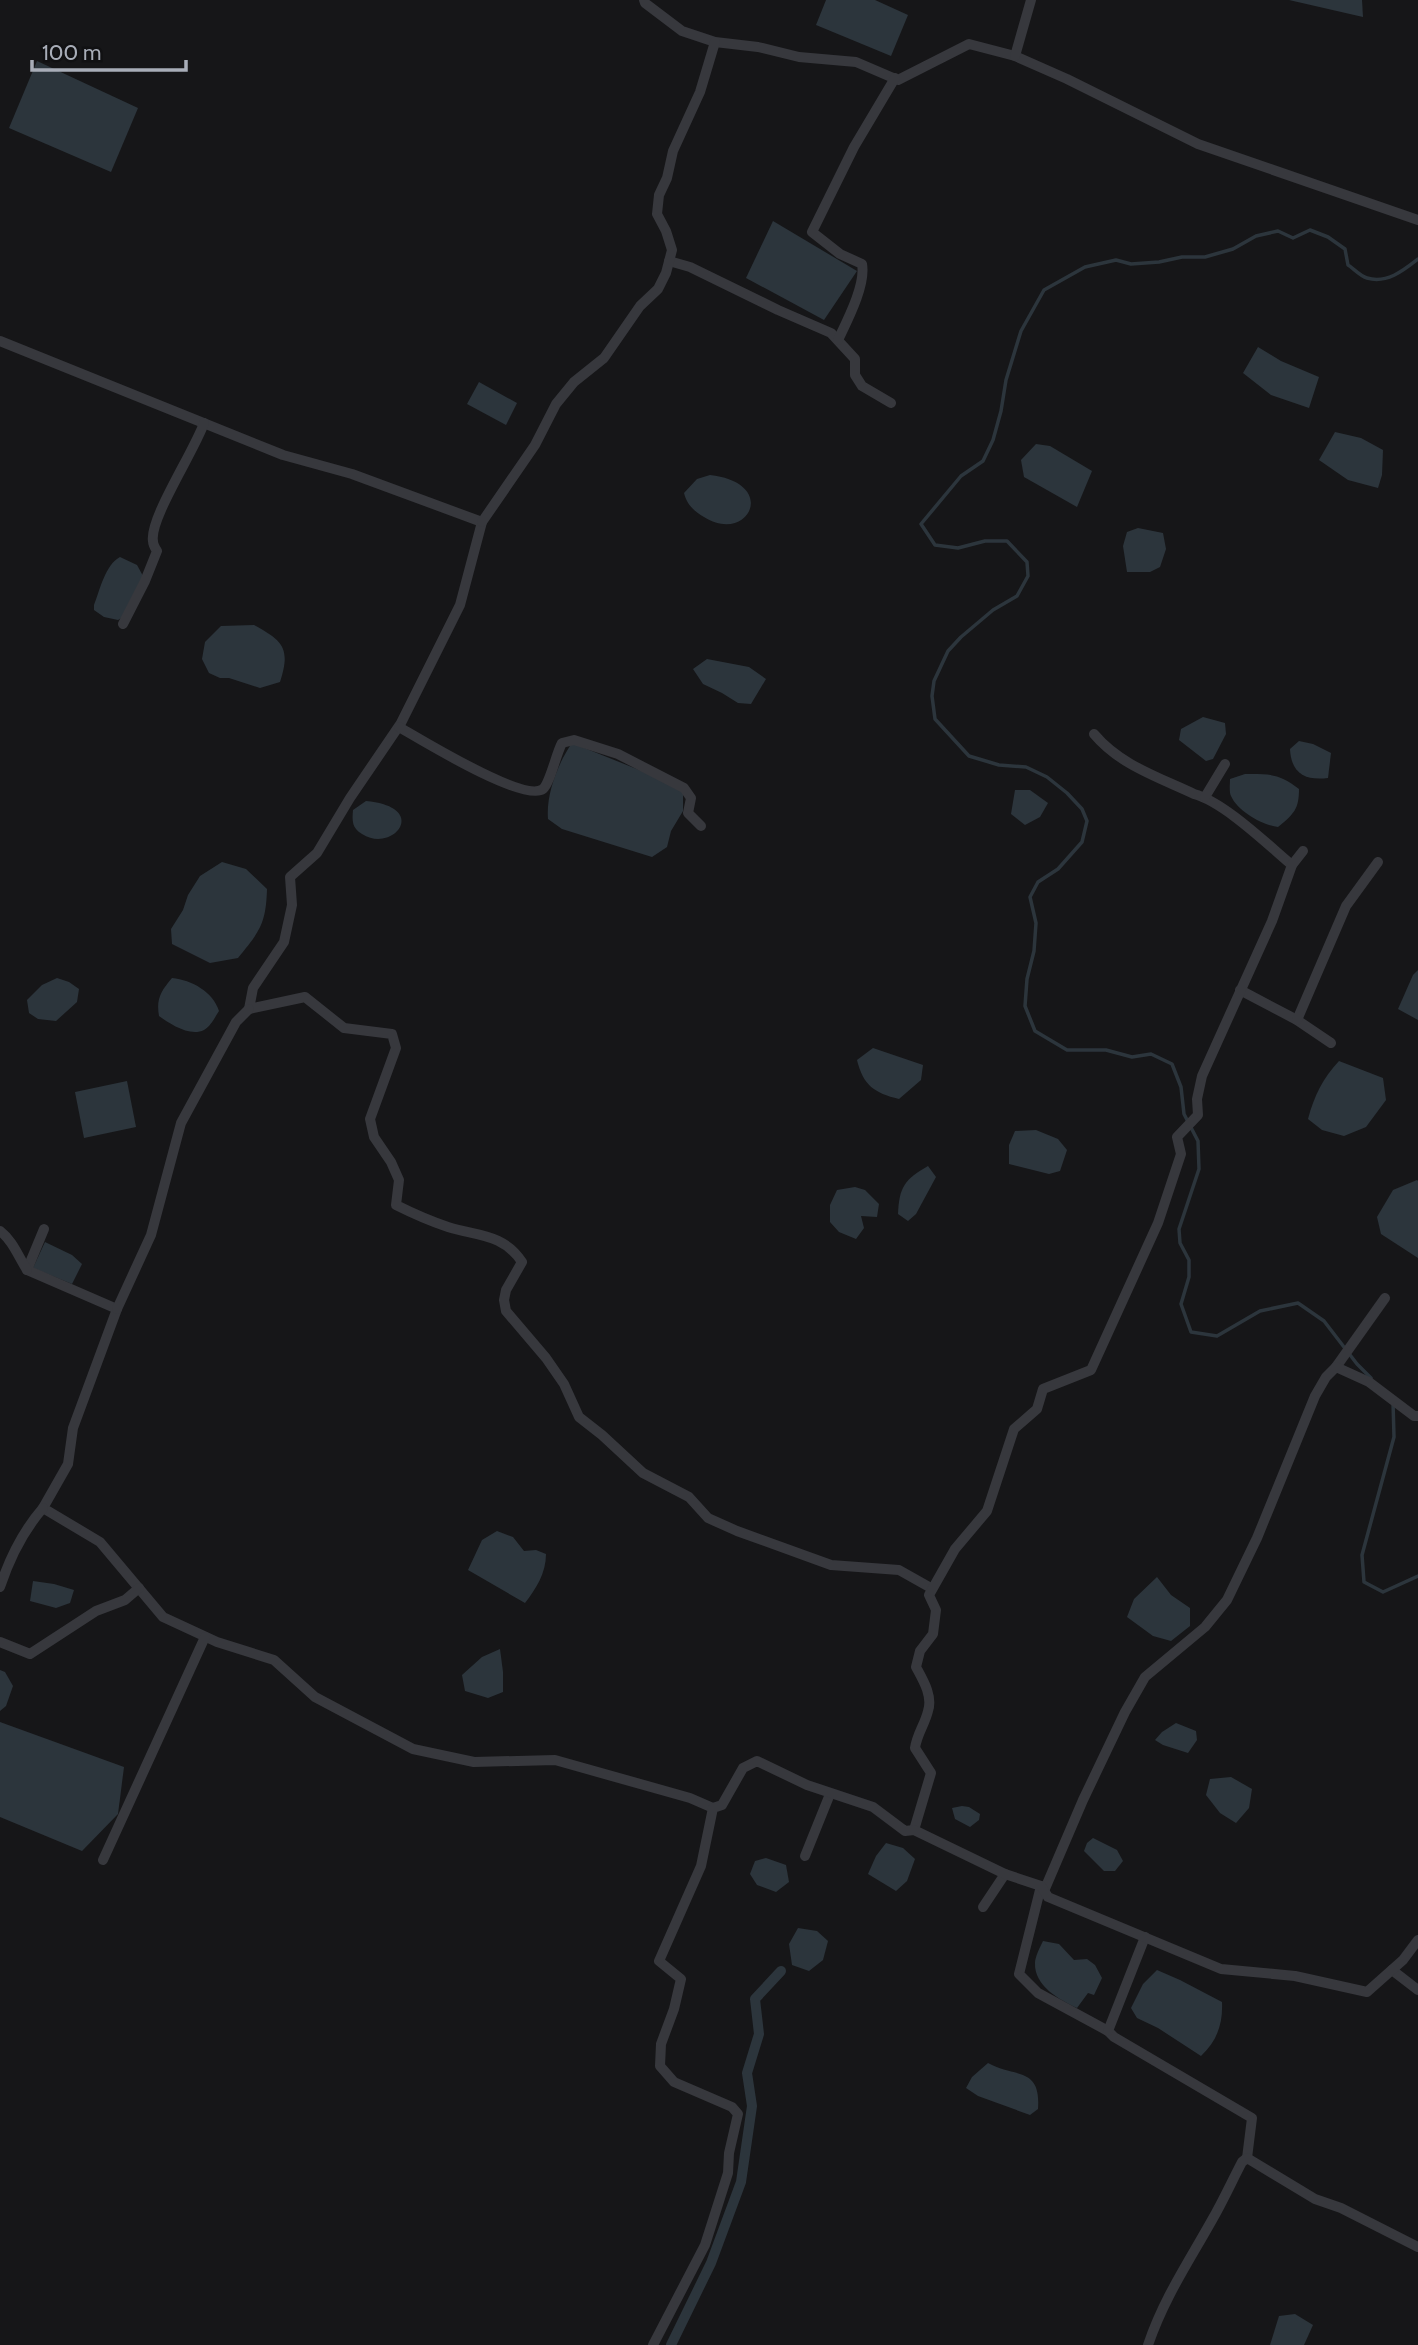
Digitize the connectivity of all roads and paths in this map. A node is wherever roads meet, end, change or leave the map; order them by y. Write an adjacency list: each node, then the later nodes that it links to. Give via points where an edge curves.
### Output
1 (644, 0): 3 (street, via 682,31)
2 (1031, 0): 4 (street)
3 (715, 42): 5 (street, via 856,62); 7 (street, via 659,195 657,214 672,250)
4 (1015, 56): 5 (street, via 969,44); 6 (street, via 1198,144)
5 (895, 78): 8 (street, via 812,232 862,264 864,274 855,303)
6 (1418, 220)
7 (669, 261): 8 (street); 12 (street, via 658,289 640,306 604,358 556,404 535,445)
8 (838, 340): 10 (street, via 855,359 855,375 862,386)
9 (0, 341): 11 (street)
10 (891, 403)
11 (204, 423): 12 (street); 13 (street, via 159,513 152,540 157,551)
12 (482, 522): 14 (street, via 460,605)
13 (123, 624)
14 (399, 727): 18 (street, via 453,759 532,792 545,786 562,743 584,742 684,788 691,798 688,813); 23 (street, via 317,853 290,877 292,905 284,942 253,988)
15 (1094, 734): 17 (street, via 1122,760)
16 (1225, 764): 17 (street)
17 (1205, 797): 21 (street)
18 (701, 826)
19 (1303, 851): 21 (street)
20 (1378, 862): 24 (street, via 1346,906)
21 (1292, 865): 22 (street)
22 (1240, 990): 24 (street); 38 (street, via 1202,1076 1198,1115 1177,1137 1181,1154 1158,1223 1091,1370 1043,1389 1037,1409 1014,1429 987,1511 955,1549)
23 (249, 1009): 32 (street, via 236,1022 181,1123 150,1235); 38 (street, via 305,997 344,1028 392,1034 396,1048 370,1119 374,1137 399,1180 396,1205 493,1238 514,1252 522,1262 506,1290 506,1311 564,1384 579,1417 643,1473 689,1497 708,1518 737,1531 831,1565 899,1570)
24 (1297, 1020): 25 (street)
25 (1331, 1043)
26 (44, 1229): 30 (street)
27 (0, 1231): 28 (street)
28 (11, 1240): 29 (street); 30 (street)
29 (0, 1245)
30 (27, 1270): 32 (street)
31 (1385, 1298): 33 (street)
32 (117, 1308): 35 (street, via 73,1428 68,1464)
33 (1336, 1367): 34 (street, via 1369,1382); 47 (street, via 1315,1395 1227,1600 1206,1627 1145,1677)
34 (1418, 1416)
35 (43, 1508): 36 (street, via 28,1525); 37 (street, via 100,1542)
36 (0, 1587)
37 (139, 1588): 39 (street, via 163,1617); 40 (street, via 30,1654)
38 (932, 1588): 43 (street, via 929,1595 936,1610 933,1634 920,1651 916,1667 927,1689 929,1709 915,1748 931,1773)
39 (205, 1637): 42 (street, via 274,1660 315,1697 413,1749 474,1762 555,1760); 45 (street)
40 (0, 1642)
41 (830, 1794): 42 (street, via 757,1761 743,1768 722,1805); 43 (street, via 873,1807 905,1830); 44 (street)
42 (713, 1808): 56 (street, via 701,1866 659,1961 681,1979 661,2043 660,2066 674,2082 732,2107 738,2114 729,2173 705,2245)
43 (914, 1830): 46 (street)
44 (805, 1856)
45 (103, 1860)
46 (1005, 1874): 47 (street); 48 (street)
47 (1042, 1888): 49 (street, via 1048,1897); 53 (street, via 1019,1974 1038,1993)
48 (983, 1907)
49 (1145, 1937): 51 (street, via 1221,1969 1294,1976 1367,1992); 53 (street)
50 (1418, 1940): 51 (street)
51 (1392, 1970): 52 (street)
52 (1418, 1990)
53 (1108, 2031): 54 (street, via 1252,2118)
54 (1247, 2158): 55 (street, via 1315,2199); 57 (street, via 1186,2263)
55 (1418, 2247)
56 (653, 2345)
57 (1148, 2345)

